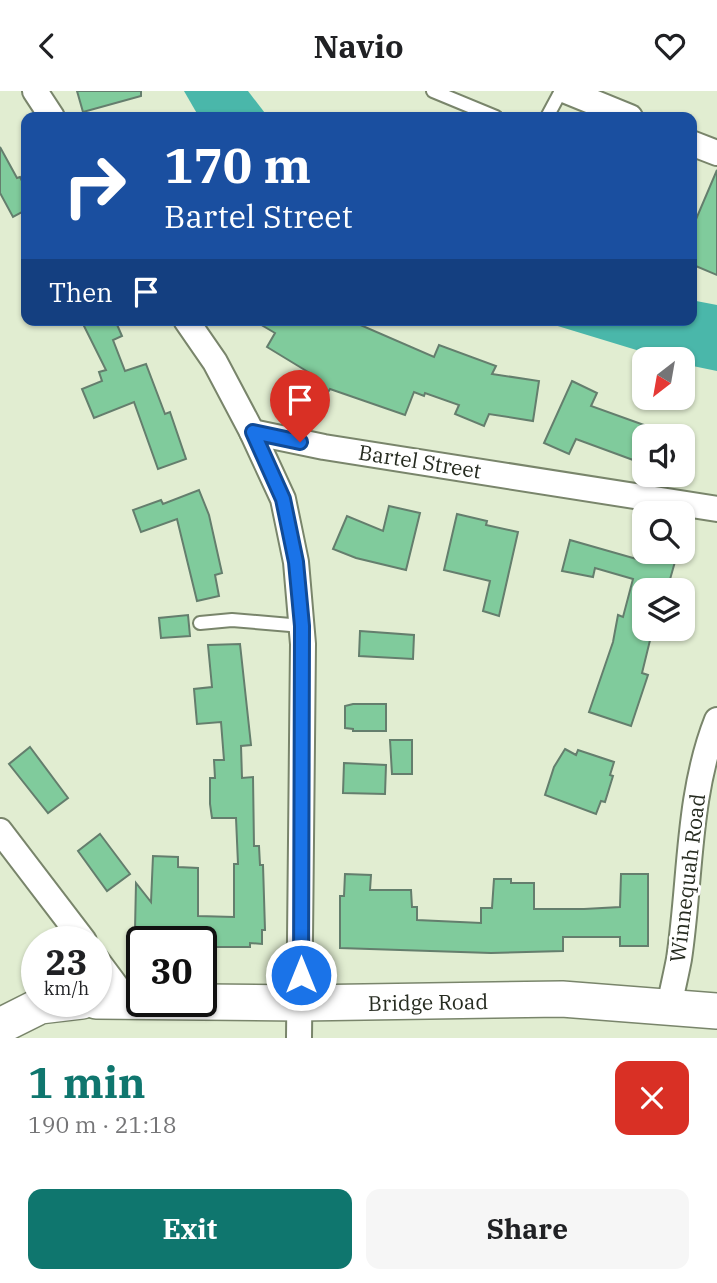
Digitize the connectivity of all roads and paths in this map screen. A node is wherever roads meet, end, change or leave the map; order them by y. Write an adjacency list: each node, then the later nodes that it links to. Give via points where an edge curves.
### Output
1 (35, 91): 4 (street)
2 (433, 91): 5 (lane)
3 (563, 91): 6 (lane); 7 (street)
4 (49, 112)
5 (484, 112)
6 (550, 112)
7 (617, 112)
8 (697, 145): 9 (street)
9 (717, 153)
10 (190, 326): 11 (street)
11 (253, 432): 12 (street, Bartel Street); 14 (street, via 283,499 296,562)
12 (717, 509)
13 (200, 623): 14 (lane, via 232,620)
14 (302, 626): 19 (street)
15 (717, 720): 22 (street, Winnequah Road, via 697,787)
16 (0, 831): 17 (street)
17 (73, 926)
18 (112, 1002): 19 (street, Bridge Road)
19 (300, 1003): 22 (street, Bridge Road, via 562,999); 24 (street)
20 (717, 1011): 22 (street, Bridge Road)
21 (21, 1016): 23 (street)
22 (667, 1022)
23 (0, 1026)
24 (299, 1038)

